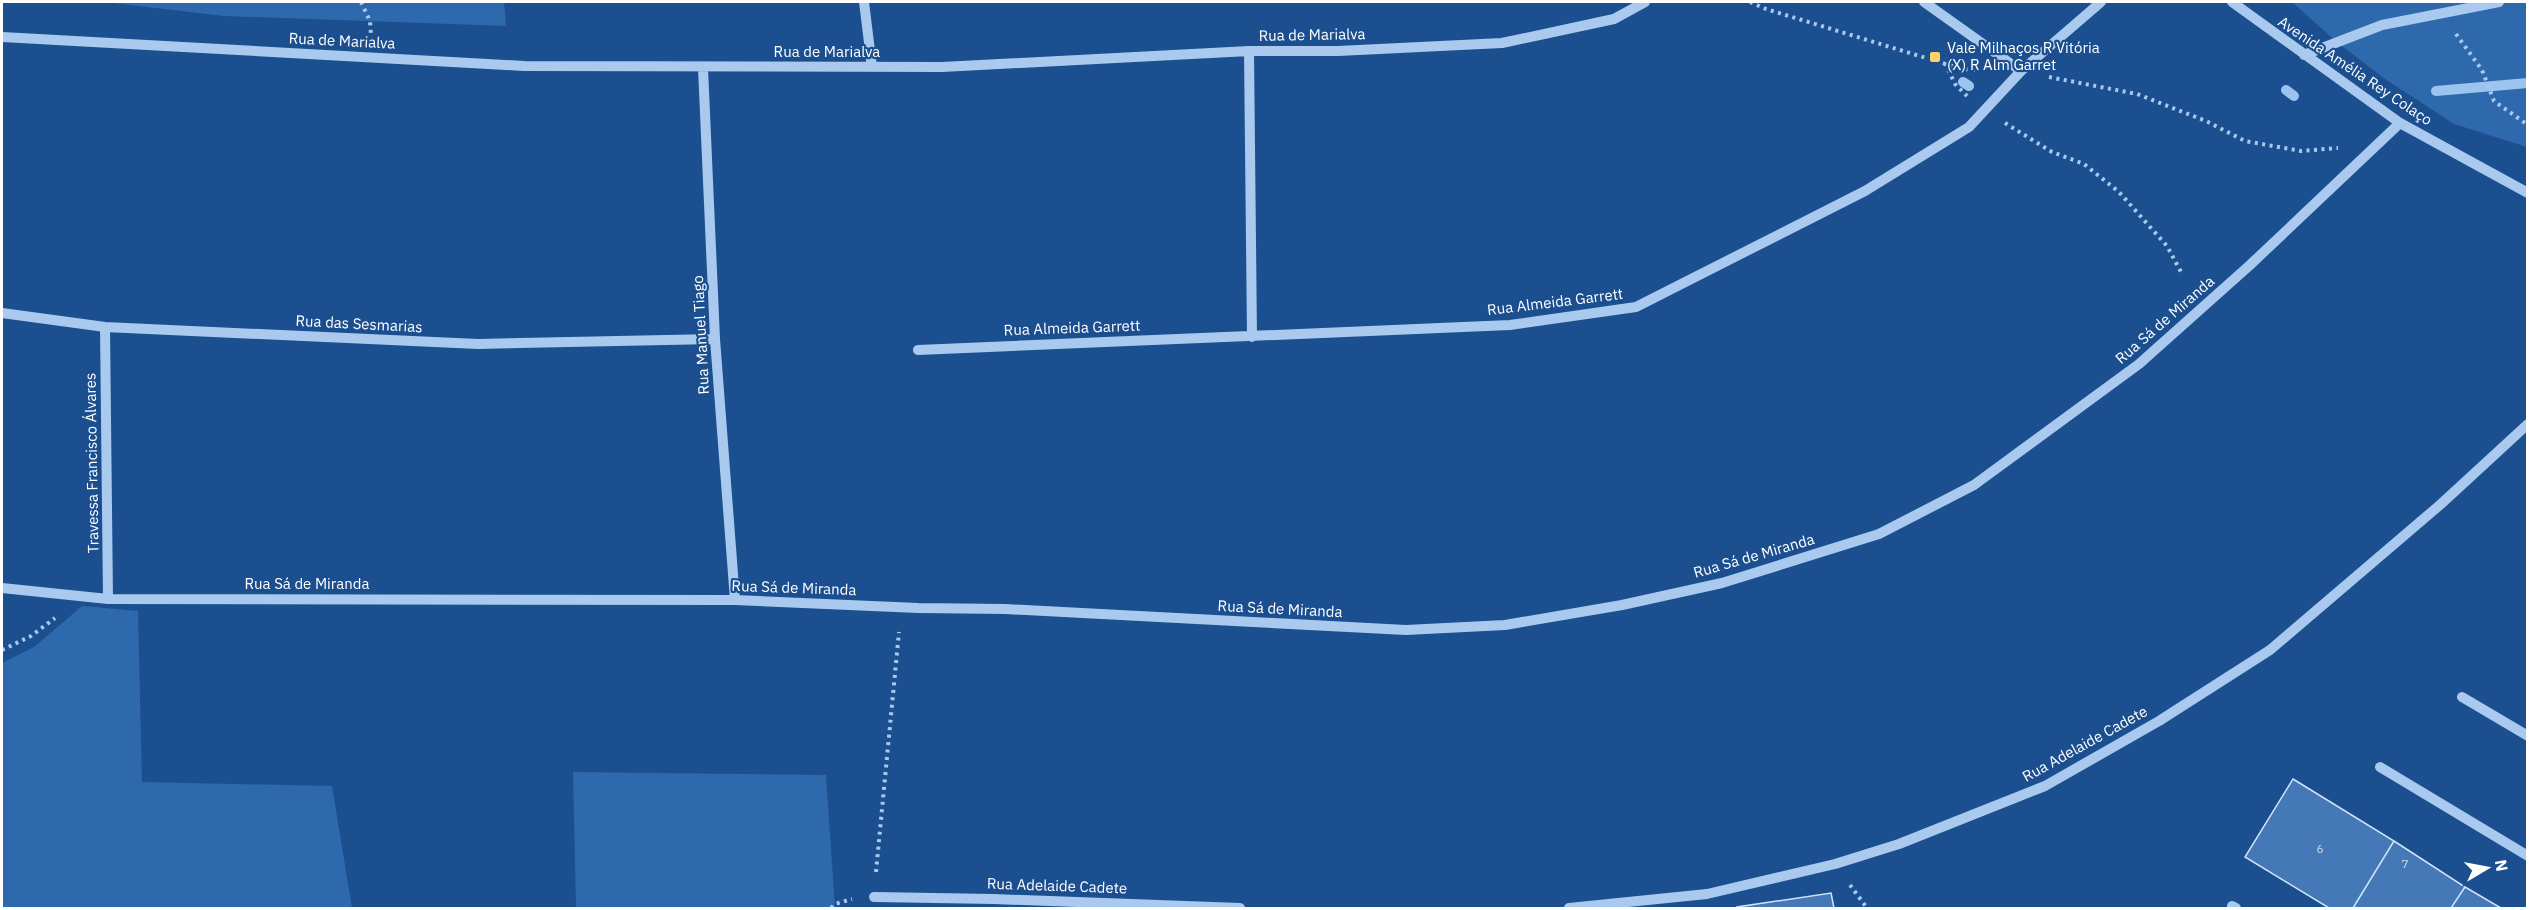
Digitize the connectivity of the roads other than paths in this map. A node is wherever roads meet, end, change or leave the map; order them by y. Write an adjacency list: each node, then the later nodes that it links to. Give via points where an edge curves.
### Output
1 (864, 2): 10 (street)
2 (1645, 2): 8 (street, Rua de Marialva, via 1614,19 1502,43)
3 (1924, 2): 12 (street)
4 (2101, 2): 12 (street, Rua Almeida Garrett)
5 (2232, 2): 9 (street, Avenida Amélia Rey Colaço)
6 (2499, 2): 9 (street, via 2382,25)
7 (2, 37): 11 (street, Rua de Marialva, via 524,66)
8 (1249, 51): 10 (street, Rua de Marialva); 17 (street)
9 (2304, 55): 13 (street, Avenida Amélia Rey Colaço)
10 (872, 67): 11 (street, Rua de Marialva)
11 (703, 68): 18 (street, Rua Manuel Tiago)
12 (2021, 71): 17 (street, Rua Almeida Garrett, via 1969,128 1865,191 1636,306 1510,325)
13 (2400, 123): 14 (street, Avenida Amélia Rey Colaço); 23 (street, Rua Sá de Miranda, via 2139,364 1974,484 1890,529 1722,583 1622,605 1494,626 1407,630 1005,609)
14 (2528, 194)
15 (2, 313): 16 (street, Rua das Sesmarias)
16 (105, 327): 18 (street, Rua das Sesmarias, via 477,344); 22 (street, Travessa Francisco Álvares)
17 (1252, 337): 19 (street, Rua Almeida Garrett)
18 (715, 339): 23 (street, Rua Manuel Tiago)
19 (918, 350)
20 (2528, 424): 30 (street, Rua Adelaide Cadete, via 2270,650 2159,721 2045,786 1899,844 1835,864 1707,894)
21 (2, 588): 22 (street, Rua Sá de Miranda)
22 (108, 599): 23 (street, Rua Sá de Miranda)
23 (735, 600)
24 (2462, 697): 25 (street)
25 (2528, 736)
26 (2380, 767): 27 (street)
27 (2528, 856)
28 (874, 897): 29 (street, Rua Adelaide Cadete)
29 (1240, 909)
30 (1569, 909)

